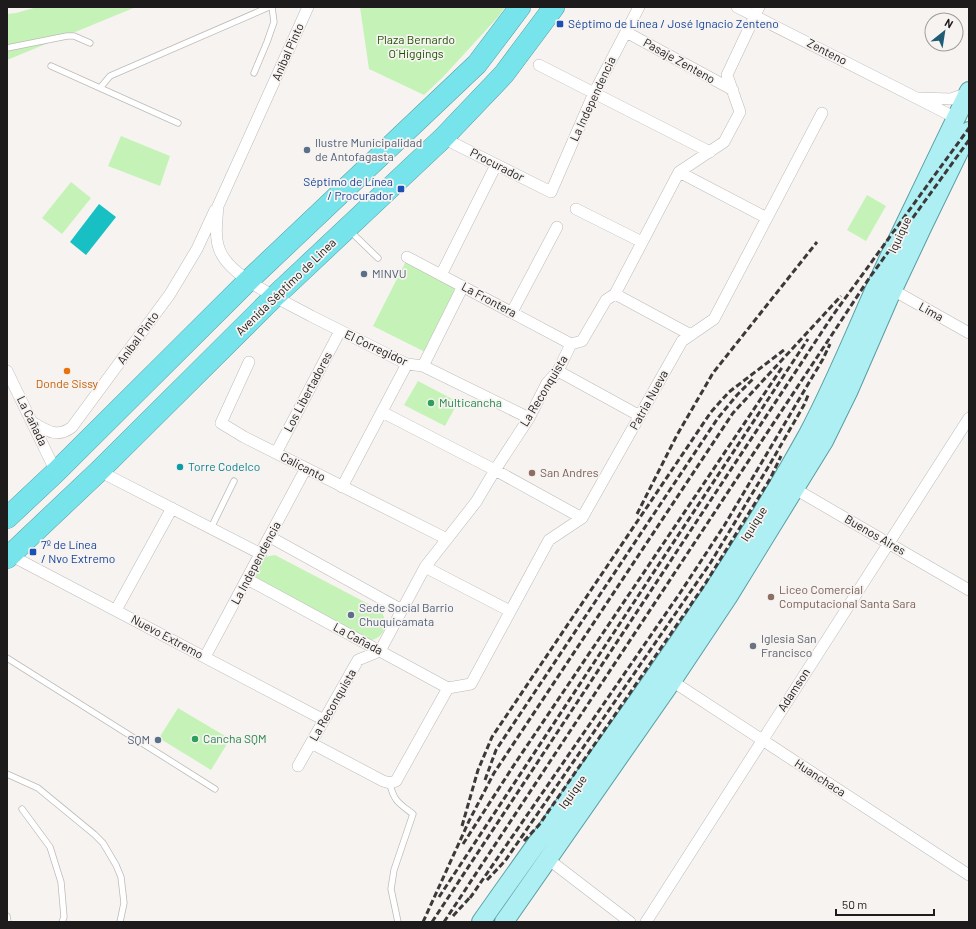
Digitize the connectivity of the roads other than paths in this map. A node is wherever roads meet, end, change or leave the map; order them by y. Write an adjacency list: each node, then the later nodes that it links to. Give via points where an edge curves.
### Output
1 (269, 7): 15 (lane, via 110,76)
2 (272, 7): 14 (lane, via 274,22)
3 (520, 7): 39 (highway, via 477,64)
4 (554, 7): 24 (highway, Avenida Séptimo de Linea, via 504,74)
5 (639, 7): 9 (street, La Independencia)
6 (737, 7): 8 (street, Zenteno)
7 (306, 8): 29 (street, Aníbal Pinto)
8 (757, 11): 16 (street, La Reconquista, via 727,75); 19 (street, Zenteno)
9 (626, 32): 16 (street, Pasaje Zenteno); 18 (street, La Independencia)
10 (90, 43): 11 (lane, via 74,36 66,36)
11 (7, 48)
12 (539, 65): 18 (street)
13 (51, 66): 15 (lane)
14 (254, 73)
15 (100, 88): 22 (lane)
16 (733, 90): 25 (street, La Reconquista, via 740,112 724,142)
17 (969, 92): 19 (street, Zenteno, via 951,99); 21 (main road, Iquique)
18 (594, 93): 25 (street); 28 (street, La Independencia)
19 (916, 98): 21 (street, Zenteno)
20 (822, 113): 31 (street, Patria Nueva)
21 (956, 118): 35 (main road, Iquique)
22 (178, 123)
23 (969, 131): 41 (main road, Iquique)
24 (443, 138): 26 (street, Procurador); 33 (highway, Avenida Séptimo de Linea)
25 (710, 152): 27 (street, La Reconquista)
26 (496, 165): 28 (street, Procurador); 38 (street)
27 (679, 172): 31 (street); 34 (street, La Reconquista)
28 (551, 192)
29 (218, 206): 39 (street, Aníbal Pinto, via 217,241 220,252); 58 (street, Aníbal Pinto, via 197,249 170,294 72,427 66,432 50,432)
30 (576, 209): 34 (street)
31 (767, 218): 47 (street, Patria Nueva, via 714,319)
32 (557, 227): 44 (street)
33 (347, 228): 37 (lane); 43 (highway, Avenida Séptimo de Linea)
34 (642, 242): 42 (street, La Reconquista)
35 (893, 249): 41 (main road, via 889,266); 65 (main road, Iquique, via 834,383 808,434)
36 (407, 257): 38 (street, La Frontera)
37 (378, 258)
38 (441, 275): 40 (street, La Frontera)
39 (249, 280): 43 (street, El Corregidor); 63 (highway)
40 (463, 286): 44 (street, La Frontera); 51 (street)
41 (893, 290): 46 (street, Lima); 65 (main road, Iquique, via 824,441)
42 (615, 294): 47 (street); 48 (street, La Reconquista, via 606,300 582,341)
43 (275, 296): 45 (street, El Corregidor); 62 (highway, Avenida Séptimo de Linea)
44 (512, 312): 48 (street, La Frontera)
45 (340, 331): 50 (street, El Corregidor); 59 (street, Los Libertadores)
46 (969, 333)
47 (692, 335): 55 (street, Patria Nueva, via 682,341)
48 (571, 344): 53 (street, La Reconquista)
49 (249, 362): 59 (street, Calicanto, via 221,423)
50 (407, 364): 51 (street, El Corregidor); 54 (street)
51 (423, 366): 56 (street, El Corregidor)
52 (7, 371): 58 (street, La Cañada)
53 (558, 371): 55 (street); 56 (street, La Reconquista, via 547,383)
54 (382, 412): 61 (street); 66 (street)
55 (640, 416): 69 (street, Patria Nueva)
56 (529, 418): 61 (street, La Reconquista)
57 (969, 418): 73 (street, Adamson)
58 (32, 422): 63 (street, La Cañada)
59 (276, 453): 60 (street, Calicanto)
60 (306, 468): 66 (street, Calicanto); 71 (street, La Independencia)
61 (495, 470): 69 (street); 72 (street, La Reconquista, via 476,502)
62 (99, 471): 67 (street); 75 (highway, Avenida Séptimo de Linea)
63 (56, 472): 68 (highway)
64 (234, 481): 70 (lane)
65 (788, 485): 73 (street, Buenos Aires); 85 (main road, Iquique, via 728,597); 102 (main road, Iquique, via 714,589 660,671)
66 (342, 487): 72 (street, Calicanto)
67 (172, 508): 70 (street); 79 (street)
68 (7, 518)
69 (582, 518): 81 (street, Patria Nueva, via 549,540)
70 (211, 528): 74 (street)
71 (270, 537): 74 (street, La Independencia); 80 (street)
72 (447, 538): 76 (street, La Reconquista)
73 (888, 544): 78 (street, Buenos Aires); 88 (street, Adamson)
74 (261, 554): 77 (street, La Independencia)
75 (8, 556): 79 (street, Nuevo Extremo)
76 (425, 567): 80 (street, La Reconquista); 81 (street)
77 (247, 579): 82 (street, La Cañada); 83 (street, La Independencia)
78 (969, 590)
79 (116, 610): 83 (street, Nuevo Extremo)
80 (402, 610): 82 (street, La Reconquista)
81 (510, 611): 86 (street, Patria Nueva, via 471,684)
82 (380, 651): 86 (street, La Cañada); 87 (street, La Reconquista, via 358,660)
83 (205, 657): 87 (street, Nuevo Extremo)
84 (7, 658): 93 (lane)
85 (672, 681): 88 (street, Huanchaca); 95 (main road, Iquique)
86 (448, 688): 92 (street, via 396,781)
87 (324, 720): 89 (street, La Reconquista)
88 (762, 740): 96 (street, Huanchaca); 105 (street, Adamson)
89 (311, 743): 90 (street, La Reconquista); 92 (street)
90 (298, 766)
91 (7, 774): 100 (lane, via 38,788 103,843 121,877 124,903)
92 (390, 783): 101 (lane, via 392,794 413,814 394,870 391,889)
93 (215, 789)
94 (22, 809): 99 (lane, via 50,847 61,882 64,917)
95 (548, 859): 103 (main road, Iquique); 104 (street)
96 (969, 875)
97 (7, 916): 98 (lane)
98 (8, 922)
99 (62, 922)
100 (120, 922)
101 (398, 922)
102 (481, 922)
103 (504, 922)
104 (630, 922)
105 (646, 922)

